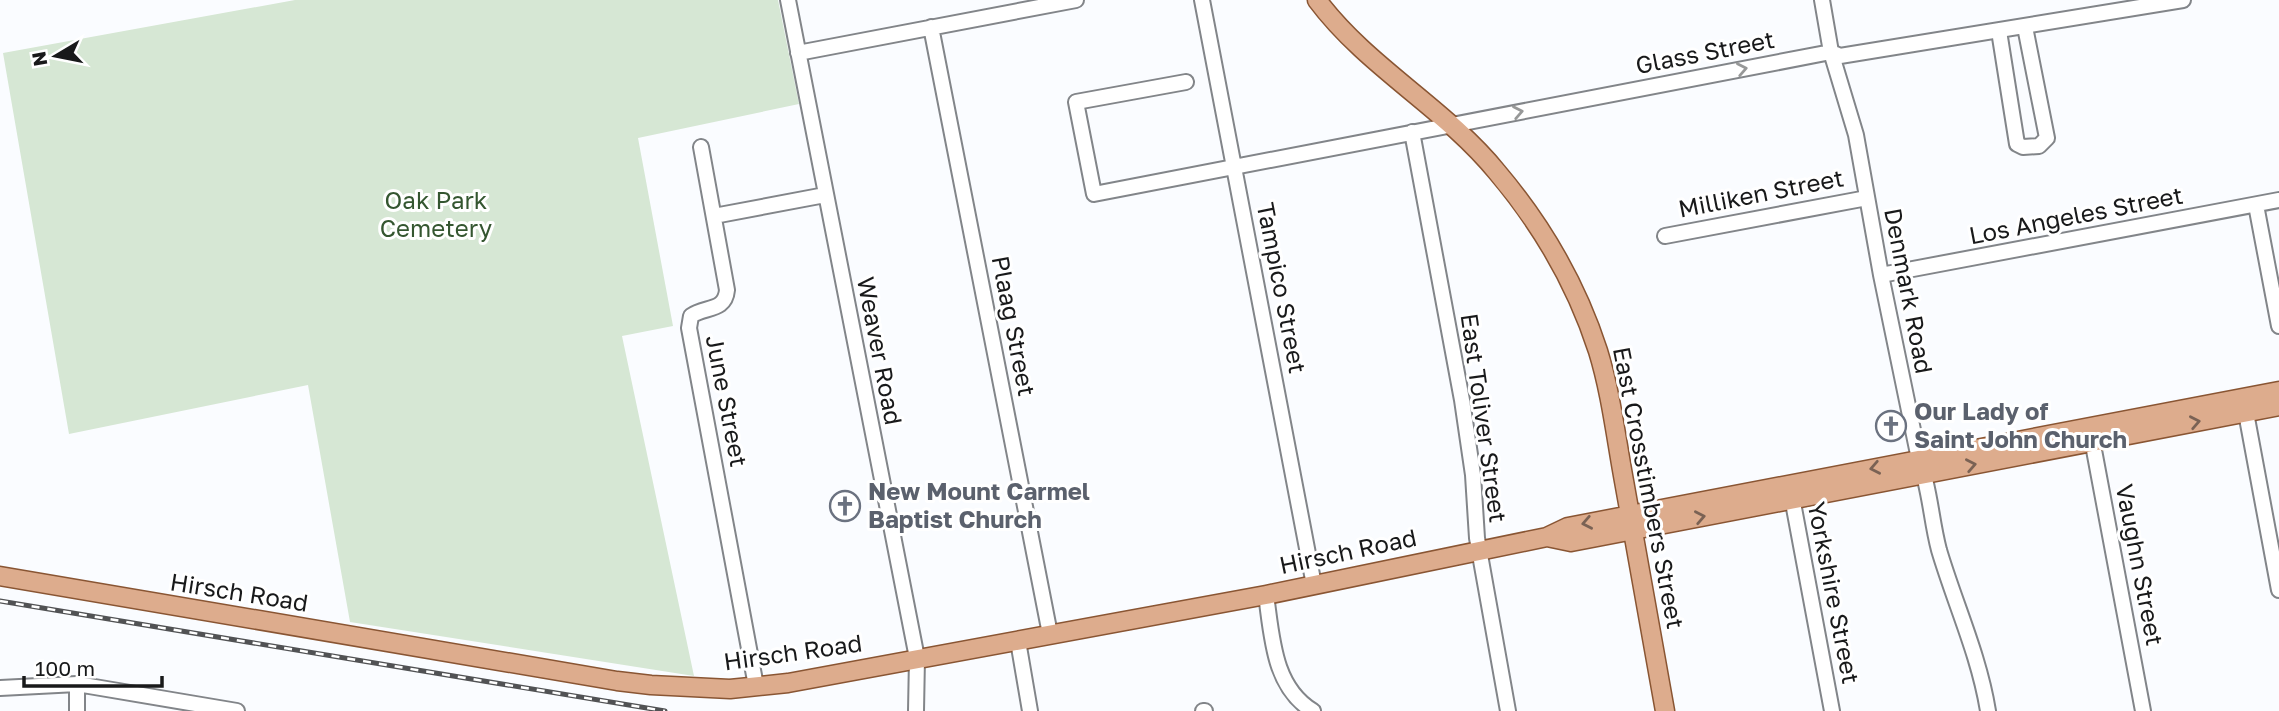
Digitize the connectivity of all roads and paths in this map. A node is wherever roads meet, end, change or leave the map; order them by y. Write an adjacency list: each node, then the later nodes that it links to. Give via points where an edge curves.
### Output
1 (788, 0): 11 (street, Weaver Road)
2 (1076, 0): 7 (street)
3 (1202, 0): 16 (street, Tampico Street)
4 (1317, 0): 13 (main road, East Crosstimbers Street, via 1363,48)
5 (1822, 0): 10 (street, Denmark Road)
6 (2183, 0): 8 (street, Glass Street)
7 (931, 27): 11 (street); 37 (street, Plaag Street)
8 (2025, 27): 9 (street, Glass Street); 9 (street, via 2047,138 2039,146 2017,144)
9 (1999, 31): 10 (street, Glass Street, via 1840,56)
10 (1831, 52): 13 (street, Glass Street, one-way to 10); 18 (street, Denmark Road, via 1852,114)
11 (798, 53): 17 (street, Weaver Road)
12 (1186, 82): 16 (street, Glass Street, via 1076,102 1094,194)
13 (1451, 125): 14 (street, Glass Street); 31 (main road, East Crosstimbers Street, via 1497,171 1546,238 1583,312 1598,353)
14 (1412, 132): 16 (street, Glass Street); 32 (street, East Toliver Street, via 1462,400)
15 (701, 147): 21 (street, June Street)
16 (1235, 166): 34 (street, Tampico Street)
17 (825, 195): 21 (street); 39 (street, Weaver Road)
18 (1867, 198): 22 (street, Milliken Street); 23 (street, Denmark Road)
19 (2279, 200): 20 (street, Los Angeles Street)
20 (2256, 205): 23 (street, Los Angeles Street); 24 (street)
21 (714, 216): 41 (street, June Street, via 726,298 718,307 691,316 689,328)
22 (1665, 236)
23 (1881, 275): 29 (street, Denmark Road)
24 (2279, 326)
25 (2279, 391): 26 (main road, Hirsch Road)
26 (2244, 405): 27 (main road, Hirsch Road); 28 (main road, Hirsch Road); 35 (street)
27 (2279, 406)
28 (2091, 434): 29 (main road, Hirsch Road); 53 (street, Vaughn Street)
29 (1921, 467): 30 (main road, Hirsch Road); 52 (street, Denmark Road, via 1935,535 1975,655)
30 (1791, 492): 31 (main road, Hirsch Road); 51 (street, Yorkshire Street)
31 (1632, 522): 32 (main road, Hirsch Road, via 1571,542 1547,537); 50 (main road, East Crosstimbers Street)
32 (1479, 550): 34 (main road, Hirsch Road); 49 (street, East Toliver Street)
33 (0, 576): 41 (main road, Hirsch Road, via 617,681 687,688)
34 (1314, 585): 36 (main road, Hirsch Road)
35 (2279, 590)
36 (1266, 595): 37 (main road, Hirsch Road); 48 (street, via 1279,668 1296,696)
37 (1051, 634): 38 (main road, Hirsch Road)
38 (1017, 641): 39 (main road, Hirsch Road); 47 (street)
39 (917, 658): 41 (main road, Hirsch Road); 46 (street, Weaver Road)
40 (77, 684): 42 (street); 43 (street); 44 (street)
41 (756, 686)
42 (0, 688)
43 (211, 708): 45 (street)
44 (77, 711)
45 (237, 711)
46 (916, 711)
47 (1030, 711)
48 (1313, 711)
49 (1508, 711)
50 (1665, 711)
51 (1832, 711)
52 (1988, 711)
53 (2143, 711)

